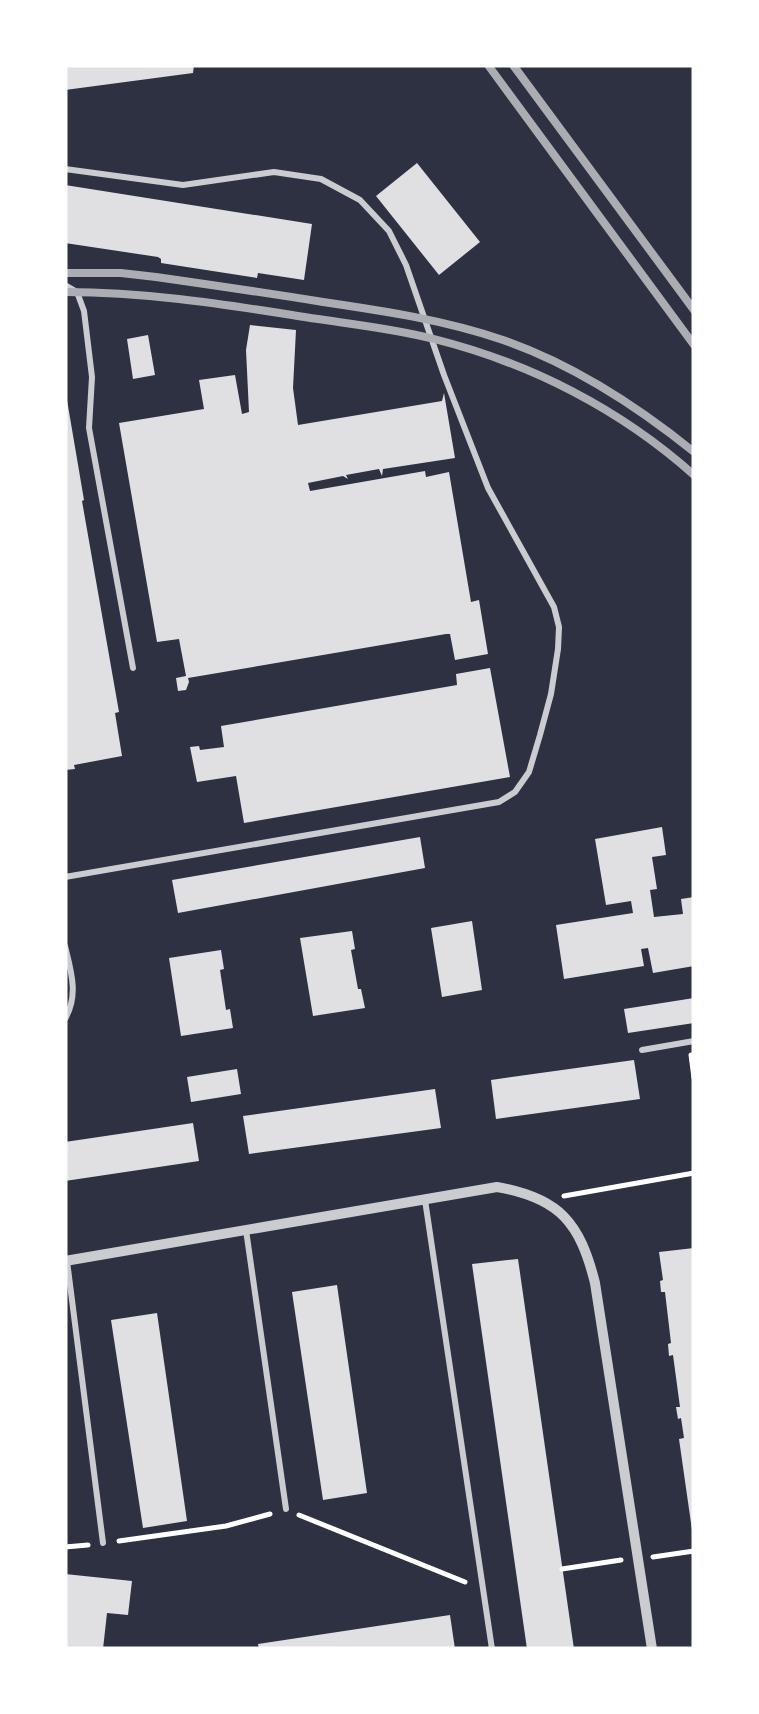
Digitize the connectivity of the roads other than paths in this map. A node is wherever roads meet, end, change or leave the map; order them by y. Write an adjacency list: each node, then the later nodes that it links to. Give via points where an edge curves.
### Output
1 (65, 168): 4 (lane, via 183,185 274,172 321,178 360,200 389,231 406,266 488,488 559,627 551,694 529,772 499,802)
2 (65, 285): 3 (lane, via 80,297 84,311 92,377 89,428)
3 (133, 668)
4 (65, 878)
5 (65, 946): 6 (lane, via 74,983)
6 (65, 1019)
7 (694, 1042): 8 (lane)
8 (642, 1050)
9 (424, 1199): 10 (street); 14 (lane); 15 (street, via 498,1187 519,1191 560,1213 587,1252)
10 (246, 1230): 11 (street); 12 (lane)
11 (66, 1261): 13 (lane)
12 (286, 1509)
13 (102, 1544)
14 (492, 1649)
15 (652, 1649)

